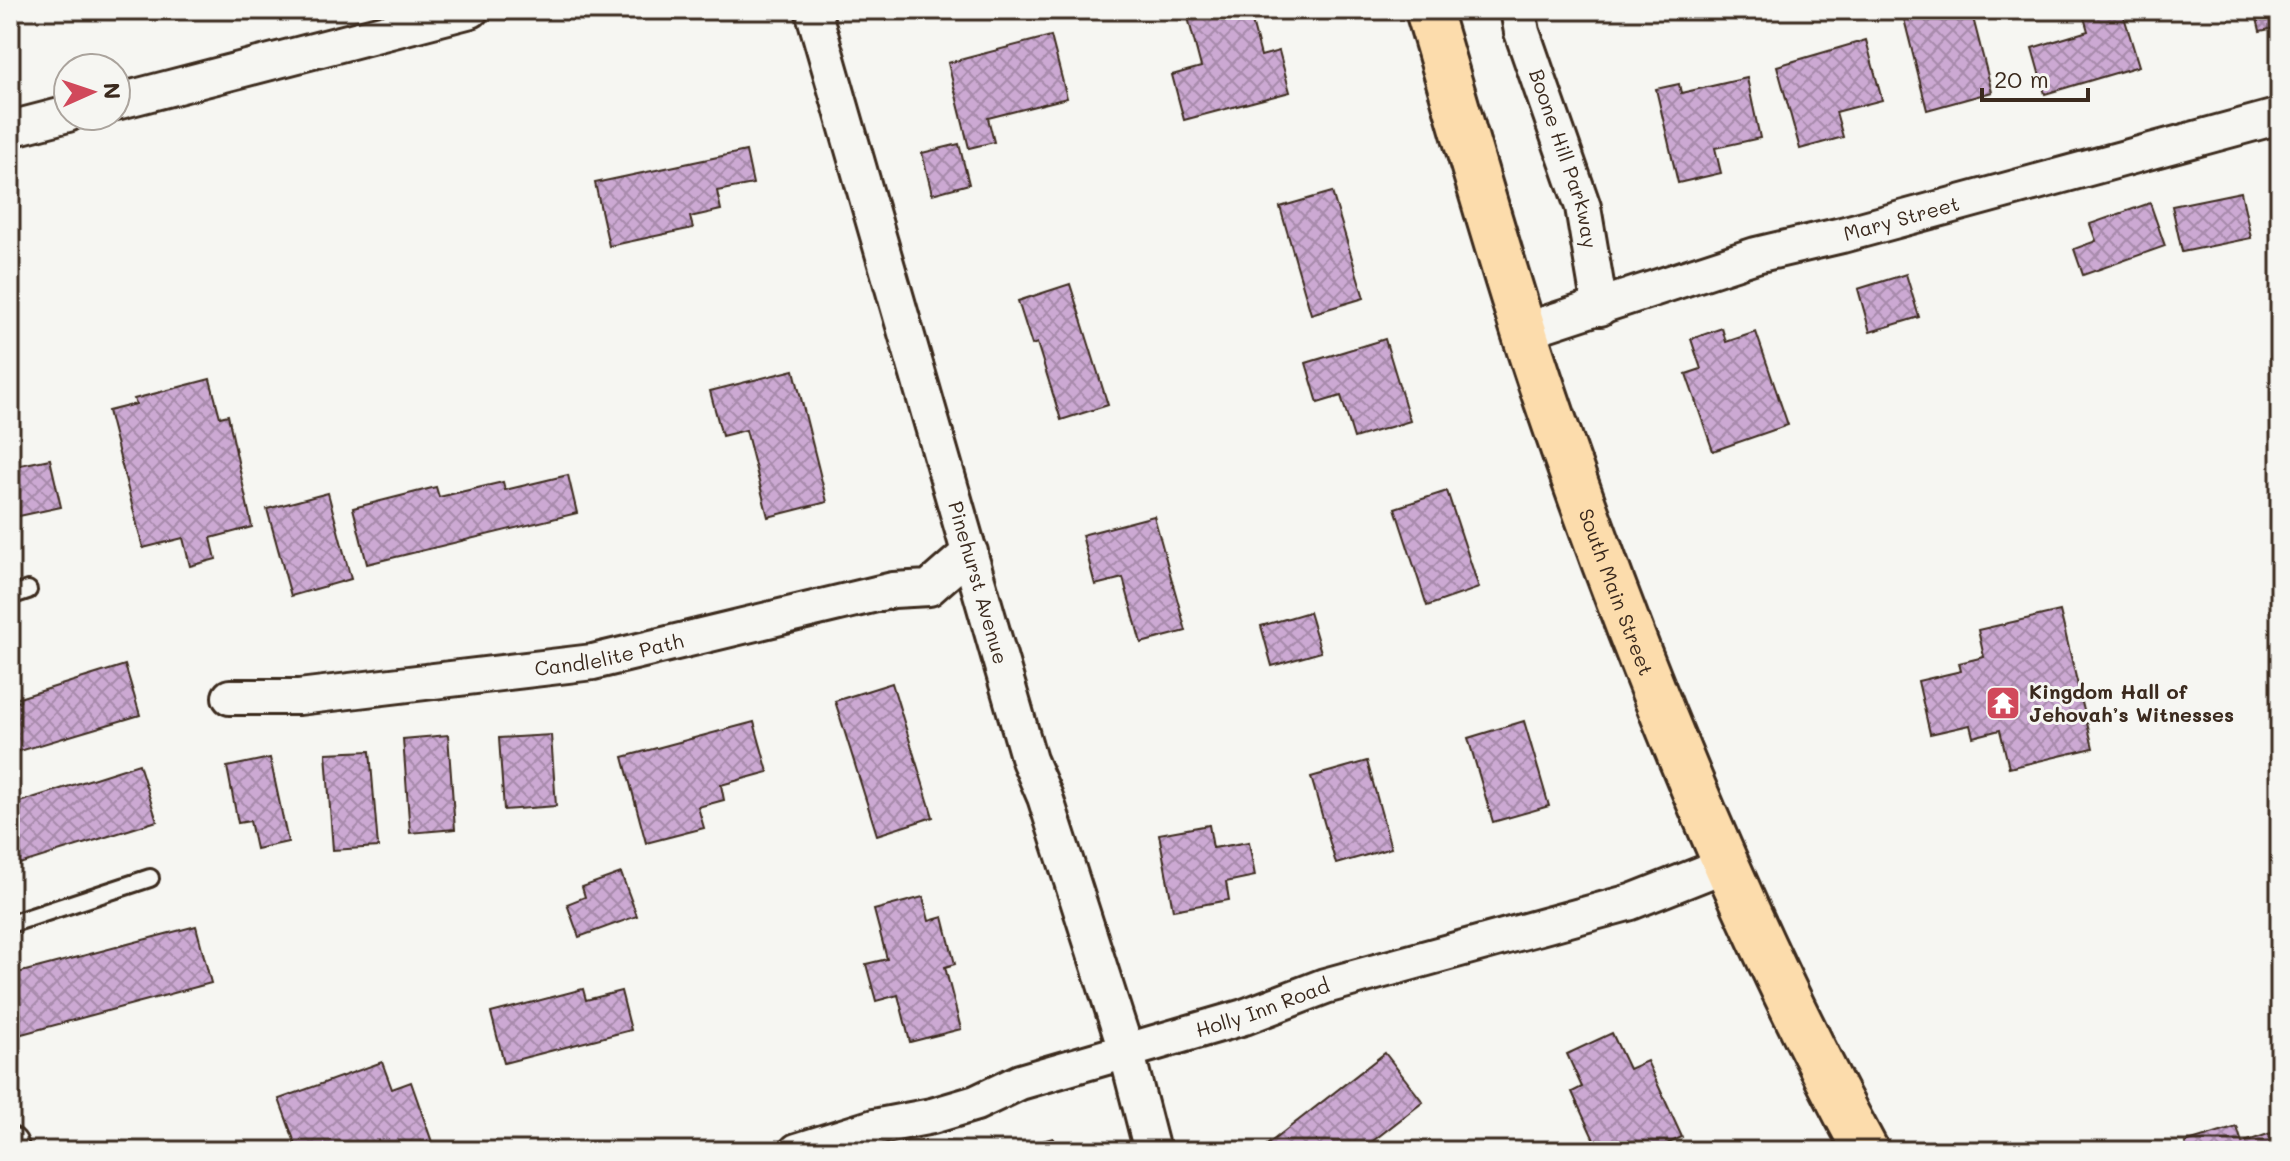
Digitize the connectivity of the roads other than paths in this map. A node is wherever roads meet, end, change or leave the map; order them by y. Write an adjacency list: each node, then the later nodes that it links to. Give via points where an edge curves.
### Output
1 (471, 10): 5 (street)
2 (813, 10): 11 (street, Pinehurst Avenue)
3 (1428, 10): 10 (main road, South Main Street)
4 (1518, 10): 9 (street, Boone Hill Parkway, via 1583,207)
5 (132, 98)
6 (2280, 116): 9 (street, Mary Street, via 1756,255)
7 (52, 118): 8 (street)
8 (10, 129)
9 (1600, 308): 10 (street, Mary Street)
10 (1524, 331): 15 (main road, South Main Street, via 1640,654)
11 (970, 552): 14 (street, Candlelite Path, via 929,588 893,590 593,662 299,697); 18 (street, Pinehurst Avenue, via 1029,760)
12 (28, 590): 13 (lane)
13 (10, 596)
14 (230, 697)
15 (1727, 864): 18 (street, Holly Inn Road, via 1631,902 1325,986 1244,1017); 23 (main road, South Main Street, via 1800,1026)
16 (150, 878): 17 (lane)
17 (10, 924)
18 (1126, 1050): 21 (street, Holly Inn Road, via 1020,1082 976,1103); 22 (street, Pinehurst Avenue)
19 (10, 1145): 20 (street)
20 (12, 1151)
21 (797, 1151)
22 (1152, 1151)
23 (1866, 1151)

